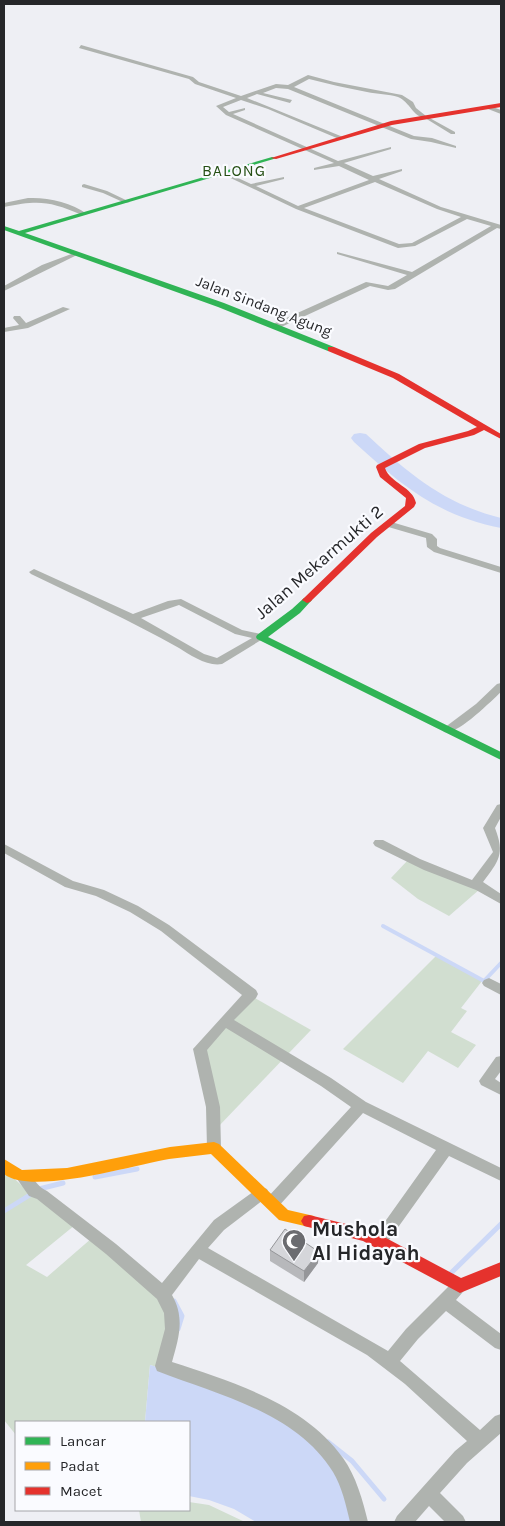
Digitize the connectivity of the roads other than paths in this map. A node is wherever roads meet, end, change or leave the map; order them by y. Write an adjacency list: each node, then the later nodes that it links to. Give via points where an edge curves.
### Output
1 (81, 47): 5 (street, via 188,77)
2 (344, 86): 3 (street, via 308,77); 6 (street); 13 (street, via 400,96)
3 (289, 87): 4 (street, via 276,86); 6 (street)
4 (258, 93): 5 (street); 7 (street)
5 (242, 98): 12 (street, via 219,106); 16 (street)
6 (321, 99): 11 (street)
7 (290, 100)
8 (366, 108): 11 (street)
9 (498, 108): 13 (street)
10 (243, 109): 12 (street)
11 (350, 112): 14 (street)
12 (228, 114): 18 (street)
13 (426, 117): 14 (street); 15 (street)
14 (381, 126): 16 (street); 17 (street, via 417,139)
15 (453, 133)
16 (342, 138): 18 (street)
17 (454, 147)
18 (306, 148): 20 (street); 23 (street)
19 (389, 148): 20 (street)
20 (339, 163): 21 (street); 25 (street)
21 (316, 169)
22 (400, 170): 25 (street)
23 (223, 173): 27 (street); 28 (street)
24 (282, 178): 27 (street)
25 (373, 179): 30 (street); 32 (street)
26 (84, 186): 28 (street)
27 (249, 186): 30 (street)
28 (127, 202): 31 (street)
29 (4, 205): 31 (street, via 45,199)
30 (298, 208): 32 (street, via 404,247)
31 (84, 214): 35 (street)
32 (465, 218): 33 (street)
33 (499, 227): 38 (street)
34 (4, 228): 35 (street, Jalan Sindang Agung)
35 (19, 233): 37 (street, Jalan Sindang Agung)
36 (339, 252): 38 (street)
37 (76, 254): 39 (street); 43 (street, Jalan Sindang Agung)
38 (412, 275): 43 (street, via 390,288 369,284)
39 (4, 290)
40 (66, 309): 42 (street)
41 (18, 318): 42 (street)
42 (25, 326): 44 (street)
43 (276, 326): 45 (street, Jalan Sindang Agung, via 383,370)
44 (4, 330)
45 (484, 427): 46 (street, Jalan Sindang Agung); 47 (street, Jalan Mekarmukti 2, via 422,446 380,467 383,475 412,500 409,508)
46 (501, 437)
47 (388, 524): 48 (street, via 429,536 432,548 436,550); 51 (street, Jalan Mekarmukti 2, via 296,612)
48 (501, 570)
49 (34, 572): 50 (street)
50 (133, 618): 51 (street, via 181,602 239,632); 51 (street, via 200,656 218,662)
51 (261, 637): 53 (street, Jalan Mekarmukti 2)
52 (501, 686): 53 (street)
53 (448, 730): 54 (street, Jalan Mekarmukti 2)
54 (501, 756)
55 (501, 808): 58 (street, via 489,828 498,852 479,878)
56 (379, 843): 58 (street, via 439,873)
57 (4, 848): 62 (street, via 69,884 100,893 134,909 165,928 251,994)
58 (480, 887): 59 (street)
59 (501, 900)
60 (489, 983): 61 (street)
61 (501, 990)
62 (225, 1021): 65 (street); 66 (street, via 200,1049 214,1107)
63 (501, 1061): 64 (street, via 486,1081)
64 (501, 1089)
65 (361, 1106): 67 (street); 71 (street)
66 (214, 1148): 70 (street, via 170,1153 67,1174); 71 (street)
67 (446, 1148): 69 (street); 72 (street)
68 (4, 1165): 70 (street)
69 (501, 1175)
70 (22, 1176): 76 (street, via 34,1192 111,1249)
71 (267, 1198): 72 (street, via 284,1215 366,1235); 73 (street, via 219,1225)
72 (379, 1242): 75 (street)
73 (196, 1250): 76 (street); 79 (street)
74 (501, 1268): 75 (street)
75 (460, 1286): 77 (street)
76 (163, 1294): 83 (street, via 174,1321 163,1366 268,1407 316,1440 342,1472)
77 (445, 1302): 78 (street); 79 (street)
78 (501, 1343)
79 (389, 1362): 81 (street)
80 (501, 1422): 81 (street)
81 (480, 1441): 82 (street)
82 (429, 1494): 84 (street); 85 (street)
83 (359, 1522)
84 (402, 1522)
85 (457, 1522)

